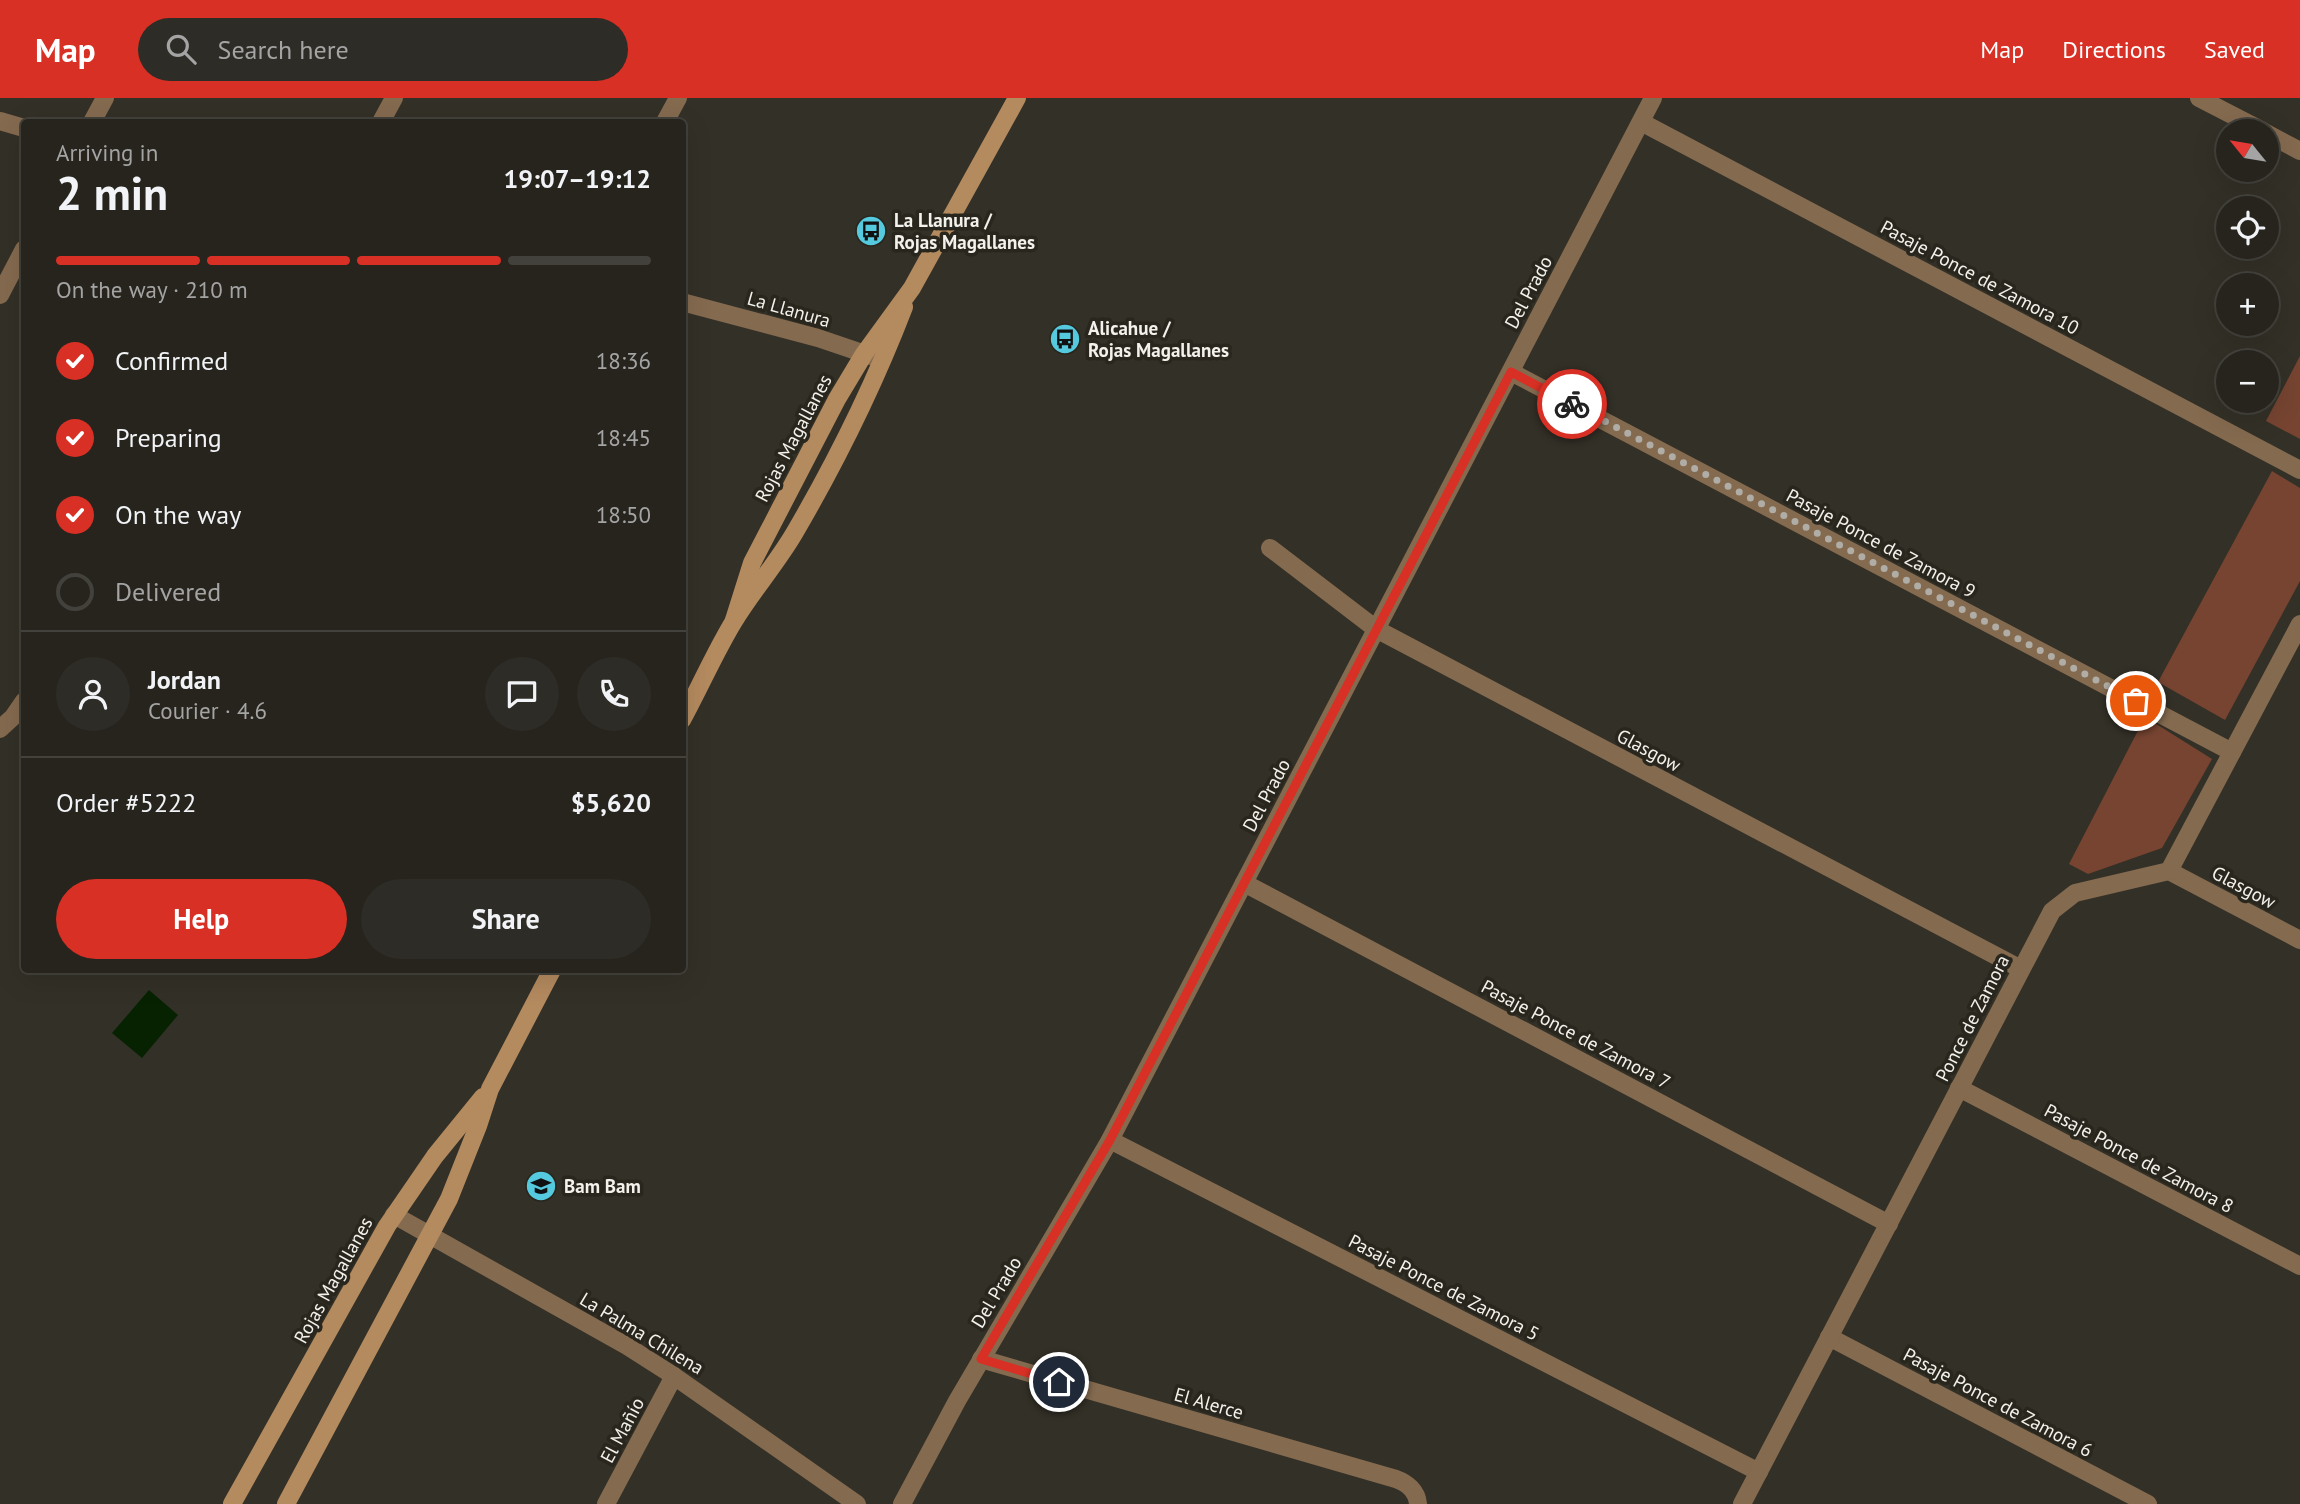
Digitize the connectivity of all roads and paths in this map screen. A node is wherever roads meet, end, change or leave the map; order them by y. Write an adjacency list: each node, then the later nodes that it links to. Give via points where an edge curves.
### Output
1 (105, 98): 7 (street)
2 (394, 98): 8 (street)
3 (678, 98): 9 (street)
4 (1017, 98): 17 (street, Rojas Magallanes)
5 (1653, 98): 12 (street, Del Prado)
6 (2199, 98): 10 (street)
7 (94, 119)
8 (383, 119)
9 (667, 119)
10 (2239, 119)
11 (0, 121): 13 (street)
12 (1641, 122): 22 (street, Del Prado); 23 (street, Pasaje Ponce de Zamora 10)
13 (21, 127)
14 (2279, 140): 15 (street)
15 (2300, 151)
16 (21, 255): 18 (street)
17 (912, 288): 20 (street, Rojas Magallanes); 21 (street, Rojas Magallanes)
18 (0, 295)
19 (686, 303): 20 (street, La Llanura)
20 (864, 354): 21 (street, La Llanura); 25 (street, Rojas Magallanes, via 772,522 752,563)
21 (884, 360): 25 (street, Rojas Magallanes, via 794,533)
22 (1511, 372): 27 (street, Del Prado); 31 (street, Pasaje Ponce de Zamora 9)
23 (2300, 470)
24 (1270, 548): 27 (street, Glasgow)
25 (734, 620): 29 (street, Rojas Magallanes)
26 (2300, 624): 31 (street)
27 (1376, 629): 33 (street, Del Prado); 35 (street, Glasgow)
28 (21, 705): 30 (street)
29 (686, 712)
30 (0, 729)
31 (2232, 752): 32 (street)
32 (2169, 871): 34 (street, Glasgow); 35 (street, Ponce de Zamora, via 2091,888 2062,901)
33 (1244, 883): 39 (street, Del Prado); 41 (street, Pasaje Ponce de Zamora 7)
34 (2300, 940)
35 (2021, 969): 37 (street, Ponce de Zamora)
36 (550, 973): 38 (street, Rojas Magallanes)
37 (1959, 1088): 41 (street, Ponce de Zamora); 43 (street, Pasaje Ponce de Zamora 8)
38 (490, 1089): 40 (street, Rojas Magallanes); 42 (street, Rojas Magallanes, via 465,1162)
39 (1110, 1140): 45 (street, Del Prado); 47 (street, Pasaje Ponce de Zamora 5)
40 (394, 1215): 42 (street, La Palma Chilena); 49 (street, Rojas Magallanes)
41 (1889, 1224): 44 (street, Ponce de Zamora)
42 (431, 1234): 46 (street, La Palma Chilena); 50 (street, Rojas Magallanes)
43 (2300, 1266)
44 (1829, 1338): 47 (street, Ponce de Zamora); 55 (street, Pasaje Ponce de Zamora 6)
45 (981, 1359): 48 (street, El Alerce, via 1396,1479 1405,1482); 53 (street, Del Prado)
46 (674, 1376): 51 (street, El Mañío); 52 (street, La Palma Chilena)
47 (1759, 1472): 54 (street, Ponce de Zamora)
48 (1418, 1501)
49 (232, 1504)
50 (286, 1504)
51 (606, 1504)
52 (856, 1504)
53 (902, 1504)
54 (1742, 1504)
55 (2148, 1504)

